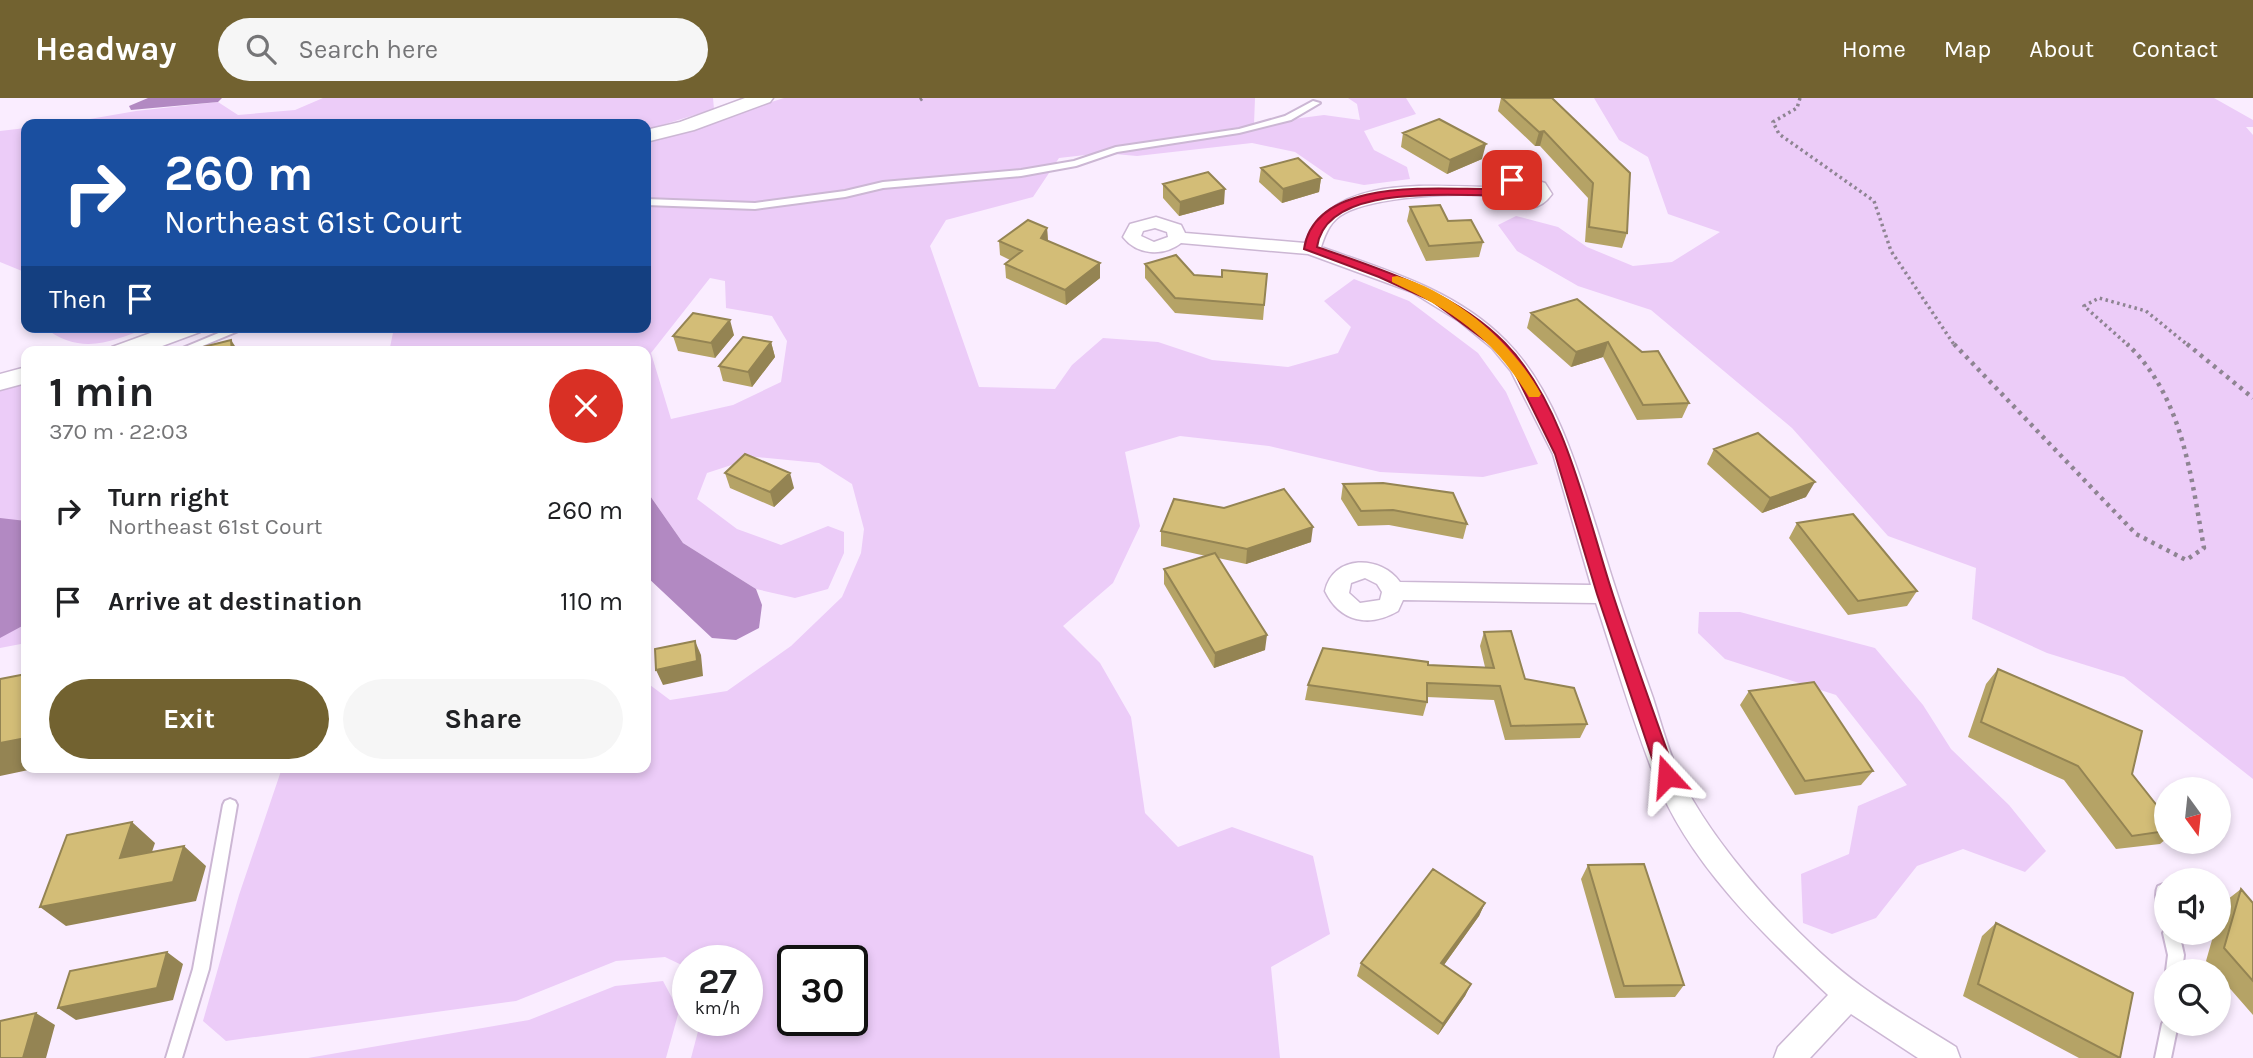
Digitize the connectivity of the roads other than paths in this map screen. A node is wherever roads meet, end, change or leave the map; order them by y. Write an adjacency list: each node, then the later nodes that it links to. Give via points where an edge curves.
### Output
1 (763, 98): 3 (street)
2 (1316, 103): 5 (lane, via 1288,118 1240,131 1116,150 1021,173 883,185 755,206)
3 (651, 135)
4 (1501, 192): 7 (street, via 1357,199 1326,217 1313,233)
5 (651, 202)
6 (1177, 238): 7 (street)
7 (1311, 249): 15 (street, via 1427,293 1499,344 1520,369 1563,454)
8 (174, 333): 10 (street)
9 (227, 333): 11 (lane)
10 (138, 346)
11 (194, 346)
12 (21, 376): 13 (street)
13 (0, 382)
14 (1394, 591): 15 (street)
15 (1605, 594): 17 (street, via 1667,776 1693,824 1733,879 1781,932)
16 (230, 805): 19 (lane, via 201,969)
17 (1849, 995): 20 (street); 21 (street)
18 (2168, 1036): 22 (lane)
19 (174, 1058)
20 (1789, 1058)
21 (1945, 1058)
22 (2163, 1058)

